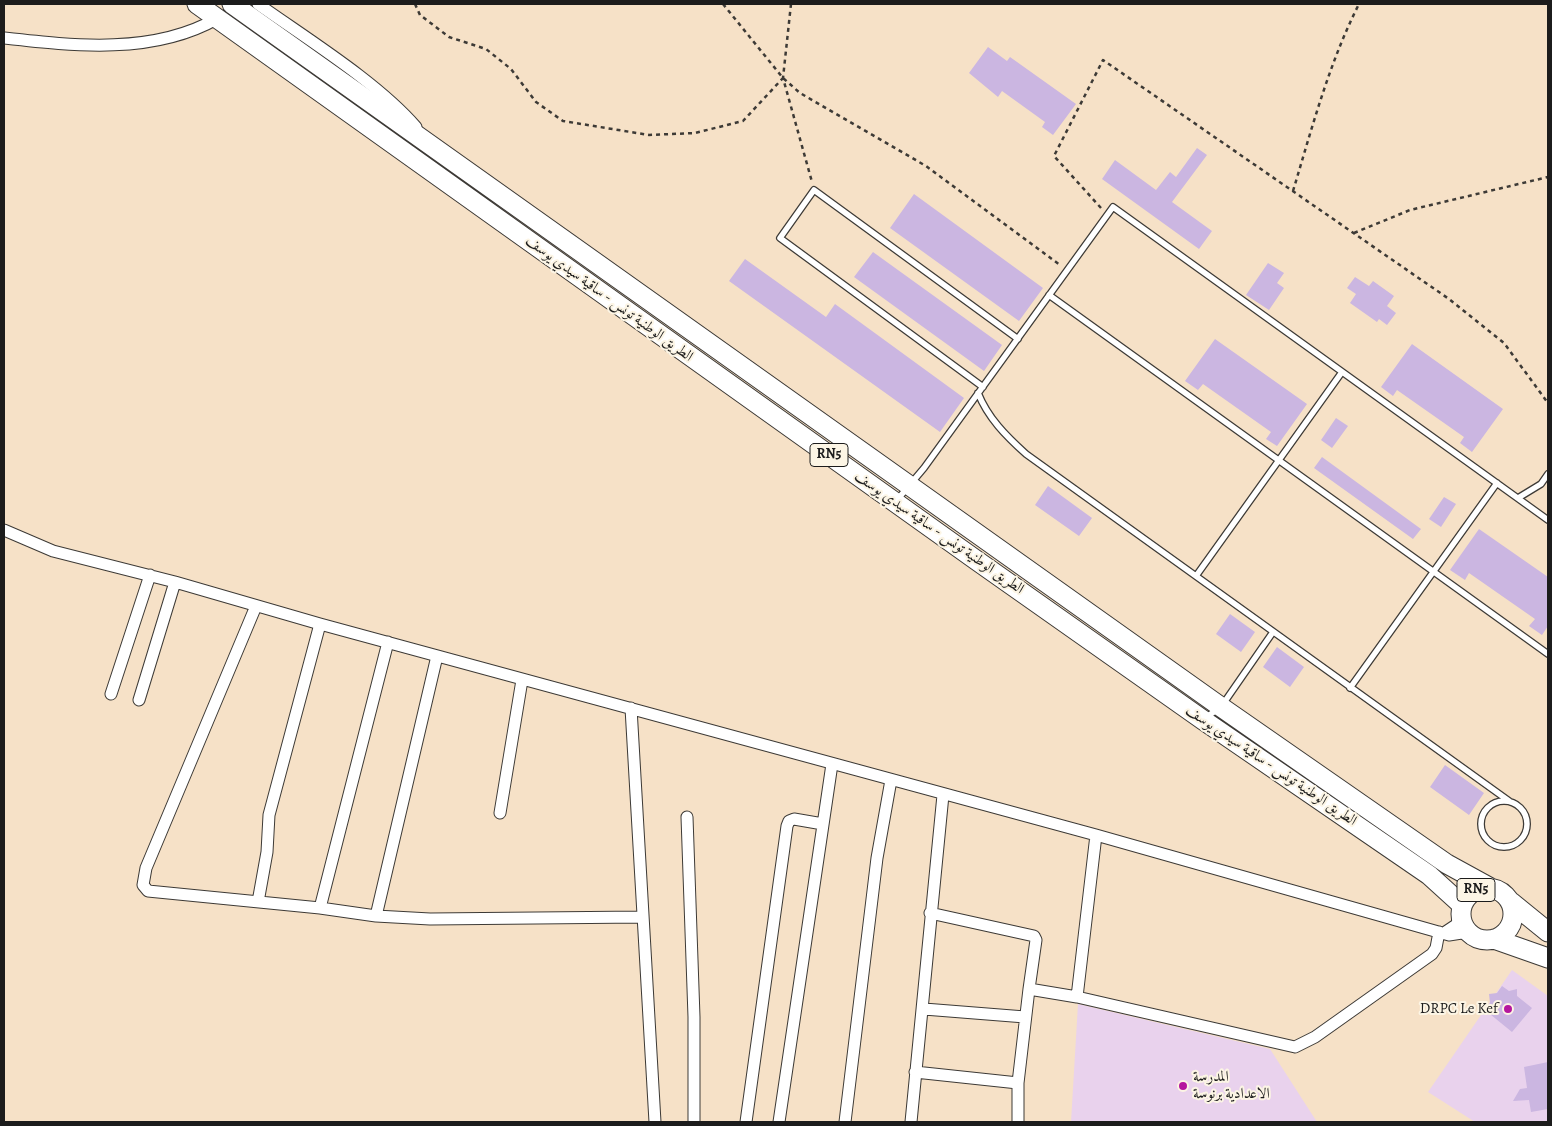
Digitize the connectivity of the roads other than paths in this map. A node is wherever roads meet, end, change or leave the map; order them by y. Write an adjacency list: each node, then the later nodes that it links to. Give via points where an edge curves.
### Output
1 (197, 4): 4 (main road, الطريق الوطنية تونس - ساقية سيدي يوسف / RN5)
2 (232, 4): 6 (main road, الطريق الوطنية تونس - ساقية سيدي يوسف / RN5)
3 (258, 4): 6 (street, via 396,106)
4 (218, 18): 5 (street, via 180,36 134,43 84,44); 17 (main road, الطريق الوطنية تونس - ساقية سيدي يوسف / RN5)
5 (4, 38)
6 (431, 146): 15 (main road, الطريق الوطنية تونس - ساقية سيدي يوسف / RN5)
7 (1050, 295): 8 (lane); 9 (lane, via 1113,207); 12 (lane)
8 (1018, 339): 10 (lane); 10 (lane, via 814,190 780,238)
9 (1342, 372): 12 (lane); 14 (lane)
10 (983, 387): 11 (lane)
11 (978, 393): 15 (lane); 22 (lane, via 983,406 1001,430 1026,454)
12 (1279, 460): 20 (lane); 22 (lane)
13 (1548, 474): 16 (lane, via 1541,484)
14 (1497, 483): 16 (lane); 20 (lane)
15 (908, 486): 17 (lane); 34 (main road, الطريق الوطنية تونس - ساقية سيدي يوسف / RN5, via 996,545)
16 (1518, 498): 18 (lane)
17 (895, 502): 36 (main road, الطريق الوطنية تونس - ساقية سيدي يوسف / RN5)
18 (1548, 520)
19 (4, 530): 21 (street, via 53,551)
20 (1434, 571): 28 (lane); 31 (lane)
21 (150, 576): 23 (street); 32 (street)
22 (1196, 576): 26 (lane)
23 (175, 582): 24 (street); 33 (street)
24 (256, 606): 25 (street); 46 (street, via 143,885 152,893)
25 (320, 624): 27 (street); 46 (street, via 270,815)
26 (1272, 632): 31 (lane); 34 (lane)
27 (388, 642): 29 (street); 48 (street)
28 (1548, 653)
29 (437, 656): 30 (street); 50 (street)
30 (522, 680): 35 (street); 41 (street)
31 (1350, 688): 40 (lane)
32 (111, 694)
33 (139, 700)
34 (1220, 707): 36 (lane); 45 (main road, الطريق الوطنية تونس - ساقية سيدي يوسف / RN5, via 1447,864)
35 (631, 708): 37 (street); 51 (street)
36 (1203, 720): 52 (main road, الطريق الوطنية تونس - ساقية سيدي يوسف / RN5, via 1429,875)
37 (832, 764): 38 (street); 43 (street)
38 (891, 780): 39 (street); 67 (street, via 876,868)
39 (943, 795): 44 (street); 49 (street)
40 (1509, 801): 40 (lane, via 1491,804 1481,819 1484,836 1499,847 1517,844 1527,829 1524,811)
41 (500, 813)
42 (687, 817): 64 (street)
43 (823, 824): 65 (street, via 794,820 787,826); 66 (street)
44 (1096, 835): 53 (street); 58 (street)
45 (1489, 887): 47 (main road, RN5, via 1502,892); 52 (main road, RN5, via 1473,891)
46 (258, 902): 48 (street)
47 (1511, 902): 54 (main road, RN5); 55 (main road, RN5, via 1514,914 1511,925)
48 (320, 908): 50 (street)
49 (930, 913): 57 (street, via 1034,936); 59 (street)
50 (376, 916): 51 (street, via 430,919)
51 (642, 917): 63 (street)
52 (1464, 919): 53 (street); 55 (main road, RN5, via 1483,940)
53 (1441, 932): 58 (street, via 1432,954 1295,1047)
54 (1548, 932)
55 (1494, 939): 56 (main road, RN5)
56 (1548, 958)
57 (1029, 989): 58 (street); 60 (street)
58 (1076, 997)
59 (924, 1009): 60 (street); 61 (street)
60 (1024, 1017): 62 (street)
61 (915, 1072): 62 (street); 68 (street)
62 (1018, 1084): 69 (street)
63 (655, 1122)
64 (694, 1122)
65 (746, 1122)
66 (778, 1122)
67 (845, 1122)
68 (911, 1122)
69 (1018, 1122)

